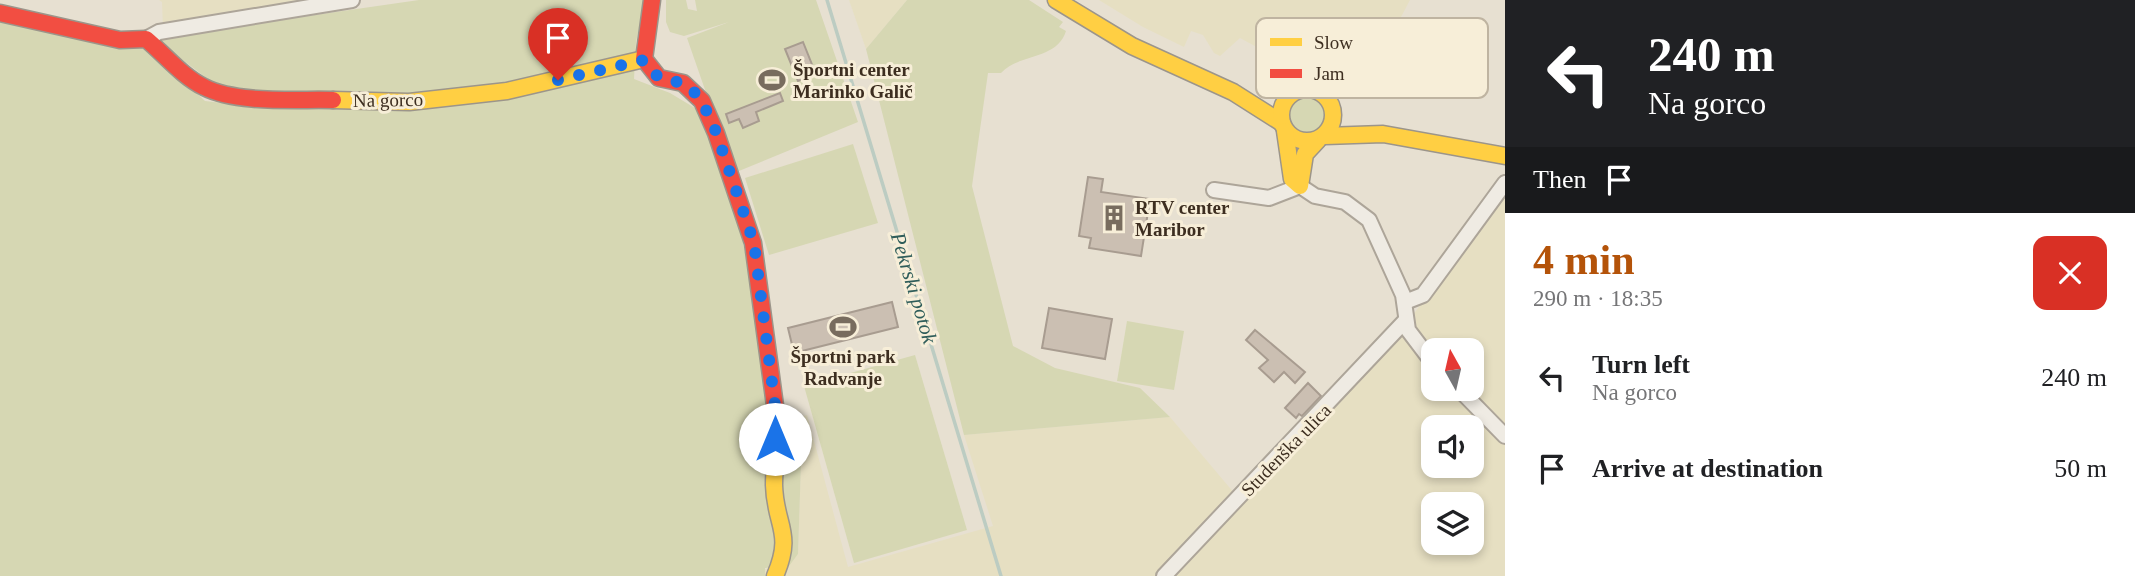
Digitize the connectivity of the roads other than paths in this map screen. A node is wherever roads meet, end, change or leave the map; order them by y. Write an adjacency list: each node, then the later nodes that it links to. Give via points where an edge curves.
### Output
1 (352, 0): 5 (street, via 159,32)
2 (652, 0): 6 (street)
3 (1056, 0): 7 (street, via 1132,46)
4 (0, 13): 5 (street, via 120,40)
5 (146, 39): 6 (street, Na gorco, via 203,87 256,98 409,102 507,91)
6 (644, 60): 25 (street, via 659,78 683,83 702,101 754,243 777,421 774,488 785,536 785,553)
7 (1233, 92): 8 (street); 13 (street)
8 (1256, 95)
9 (1291, 98): 13 (street, via 1283,106)
10 (1325, 98): 12 (street)
11 (1330, 98): 12 (street)
12 (1330, 102): 14 (street, via 1344,117); 15 (street, via 1333,121)
13 (1283, 127): 15 (street, via 1299,141); 18 (street, via 1292,179)
14 (1383, 134): 15 (street); 16 (street)
15 (1321, 138): 18 (street, via 1306,153)
16 (1505, 156)
17 (1505, 183): 20 (street, via 1423,295)
18 (1300, 186): 19 (street, via 1269,198); 20 (street, via 1315,197 1345,202 1363,213 1378,236)
19 (1213, 190)
20 (1405, 303): 21 (street)
21 (1405, 322): 22 (street); 26 (street, Studenška ulica)
22 (1421, 345)
23 (1471, 401): 24 (street)
24 (1505, 436)
25 (775, 576)
26 (1164, 576)

